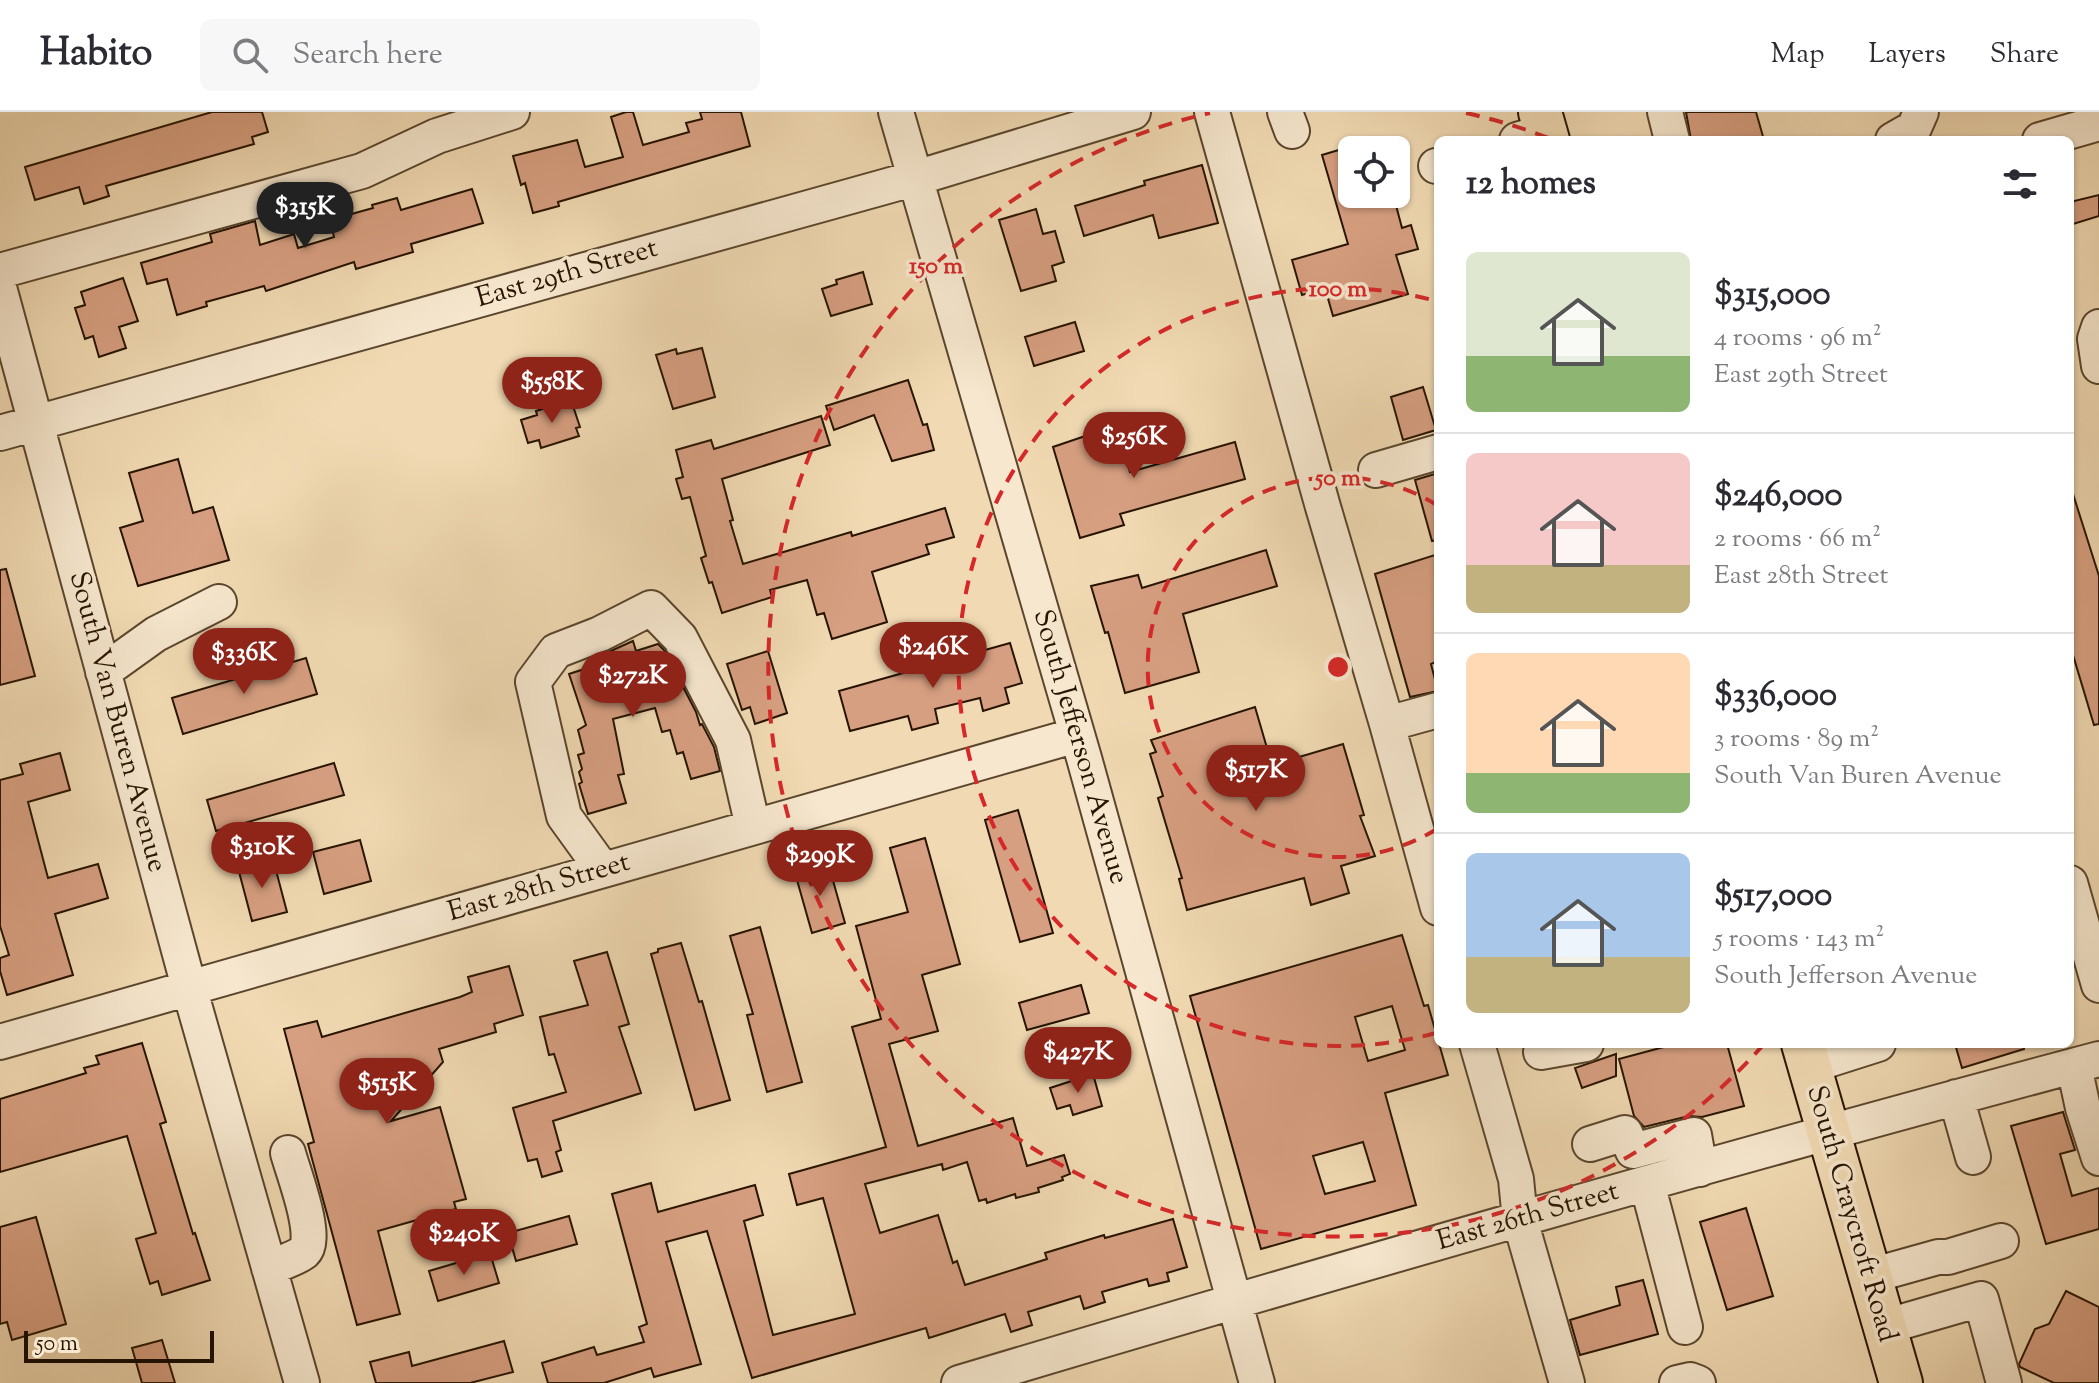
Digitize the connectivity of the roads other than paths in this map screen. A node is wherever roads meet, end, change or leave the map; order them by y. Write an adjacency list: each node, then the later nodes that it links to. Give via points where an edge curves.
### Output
1 (512, 112): 13 (street, via 437,136 362,171)
2 (896, 112): 12 (street, South Jefferson Avenue)
3 (1133, 112): 7 (street, East 29th Street)
4 (1212, 112): 24 (street)
5 (1665, 112): 9 (street)
6 (1921, 112): 10 (street, via 1914,128)
7 (1089, 118): 12 (street, East 29th Street)
8 (2099, 123): 11 (street)
9 (1671, 136)
10 (1900, 136)
11 (2054, 136)
12 (916, 178): 17 (street, East 29th Street); 25 (street, South Jefferson Avenue)
13 (0, 271)
14 (0, 291): 17 (street, South Van Buren Avenue)
15 (2095, 318): 16 (street)
16 (2099, 366)
17 (35, 423): 18 (street, East 29th Street); 22 (street, South Van Buren Avenue)
18 (0, 433)
19 (1434, 453): 20 (street)
20 (1376, 470)
21 (219, 602): 22 (street, via 156,634)
22 (103, 672): 31 (street, South Van Buren Avenue)
23 (1434, 711): 24 (street)
24 (1387, 724): 28 (street)
25 (1077, 735): 26 (street, East 28th Street); 51 (street, South Jefferson Avenue)
26 (753, 827): 27 (street, East 28th Street); 27 (street, via 733,740 680,638 651,608 556,651 533,682 564,816)
27 (603, 870): 31 (street, East 28th Street)
28 (1434, 894)
29 (2074, 897): 30 (street)
30 (2099, 985)
31 (189, 987): 32 (street, East 28th Street); 49 (street, South Van Buren Avenue)
32 (0, 1042)
33 (1478, 1048): 47 (street, via 1516,1179)
34 (1564, 1048): 36 (street)
35 (1852, 1048): 37 (street)
36 (1541, 1052)
37 (1806, 1055): 40 (main road, South Craycroft Road)
38 (2087, 1062): 39 (street, East 26th Street); 44 (street, via 2083,1108)
39 (1956, 1097): 40 (street, East 26th Street); 43 (street)
40 (1828, 1132): 45 (street, East 26th Street); 50 (main road, South Craycroft Road)
41 (1590, 1144): 45 (street, via 1625,1133 1633,1151 1694,1135)
42 (288, 1153): 49 (street, via 310,1231 308,1246)
43 (1973, 1157)
44 (2099, 1158)
45 (1700, 1169): 46 (street, East 26th Street)
46 (1647, 1183): 47 (street, East 26th Street); 52 (street)
47 (1520, 1220): 51 (street, East 26th Street); 57 (street)
48 (2001, 1241): 50 (street)
49 (269, 1268): 54 (street, South Van Buren Avenue)
50 (1870, 1276): 53 (main road, South Craycroft Road)
51 (1235, 1301): 55 (street, East 26th Street); 56 (street, South Jefferson Avenue)
52 (1685, 1327)
53 (1884, 1327): 60 (main road, South Craycroft Road); 61 (street, via 1981,1299)
54 (302, 1383)
55 (959, 1383)
56 (1257, 1383)
57 (1567, 1383)
58 (1677, 1383): 59 (street)
59 (1698, 1383)
60 (1901, 1383)
61 (2004, 1383)

